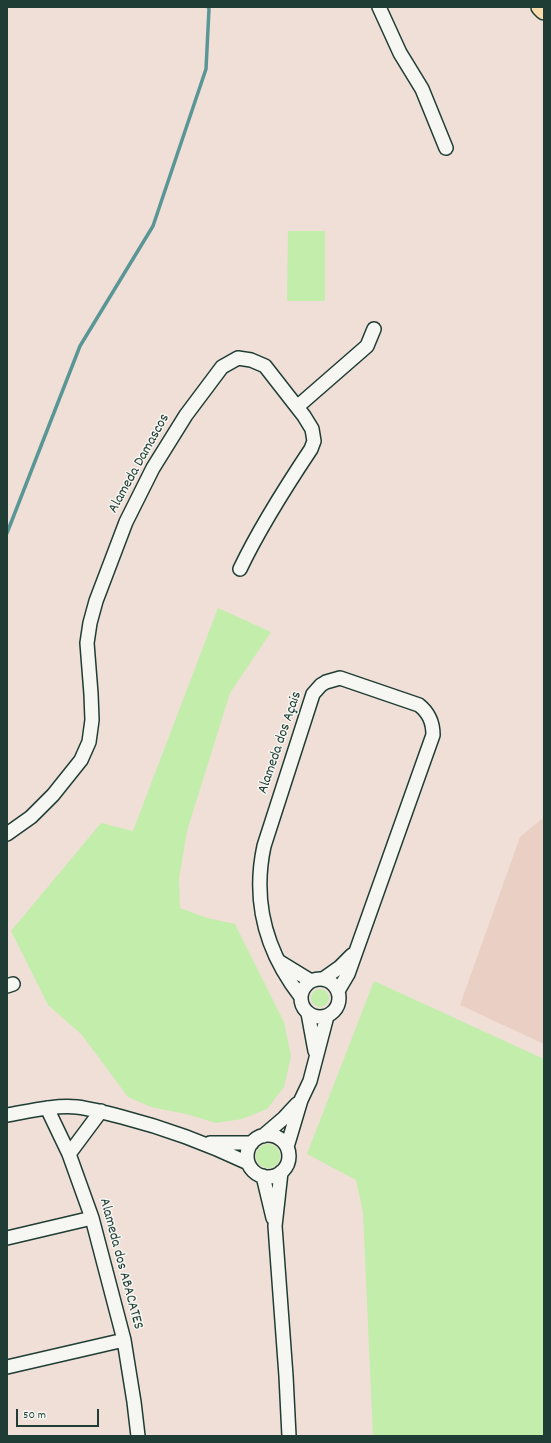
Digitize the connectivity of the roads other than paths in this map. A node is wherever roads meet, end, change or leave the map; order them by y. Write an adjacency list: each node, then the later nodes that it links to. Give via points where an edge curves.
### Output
1 (379, 7): 4 (street, via 400,53 422,89)
2 (540, 7): 3 (main road)
3 (544, 11)
4 (446, 148)
5 (374, 330): 6 (street, via 367,346)
6 (297, 407): 7 (street, Alameda Damascos, via 312,429 314,442 276,502); 8 (street, Alameda Damascos, via 264,366 238,358 222,367 186,415 153,468 126,522 96,601 87,643 92,720 89,742 82,760 31,817)
7 (240, 569)
8 (7, 834)
9 (355, 952): 10 (street, Alameda dos Açais, via 433,729 430,718 419,705 340,678 321,685 314,694 264,846 259,876 260,907 267,935); 11 (street, via 340,967); 12 (street, Alameda dos Açais, via 348,974)
10 (278, 961): 11 (street); 13 (street, Alameda dos Açais)
11 (317, 980): 12 (street, via 330,981); 13 (street, via 306,985)
12 (338, 991): 15 (street, via 340,997 336,1009)
13 (301, 997): 14 (street, via 304,1009)
14 (308, 1013): 15 (street); 16 (street)
15 (326, 1016): 16 (street)
16 (316, 1055): 17 (street, via 310,1081)
17 (301, 1100): 21 (street); 24 (street)
18 (47, 1108): 19 (street, via 76,1107); 20 (street); 25 (street, Alameda dos ABACATES)
19 (101, 1111): 22 (street, via 152,1124); 25 (street)
20 (7, 1115)
21 (263, 1136): 23 (street); 24 (street, via 277,1137)
22 (200, 1142): 23 (street); 26 (street)
23 (252, 1143): 26 (street, via 248,1150)
24 (287, 1147): 27 (street, via 288,1160)
25 (69, 1154): 29 (street, Alameda dos ABACATES)
26 (248, 1163): 28 (street)
27 (282, 1172): 28 (street); 30 (street)
28 (262, 1176): 30 (street)
29 (92, 1218): 31 (street); 32 (street, Alameda dos ABACATES)
30 (276, 1226): 35 (street)
31 (7, 1238)
32 (124, 1340): 33 (street); 34 (street, Alameda dos ABACATES)
33 (7, 1367)
34 (138, 1436)
35 (289, 1436)

